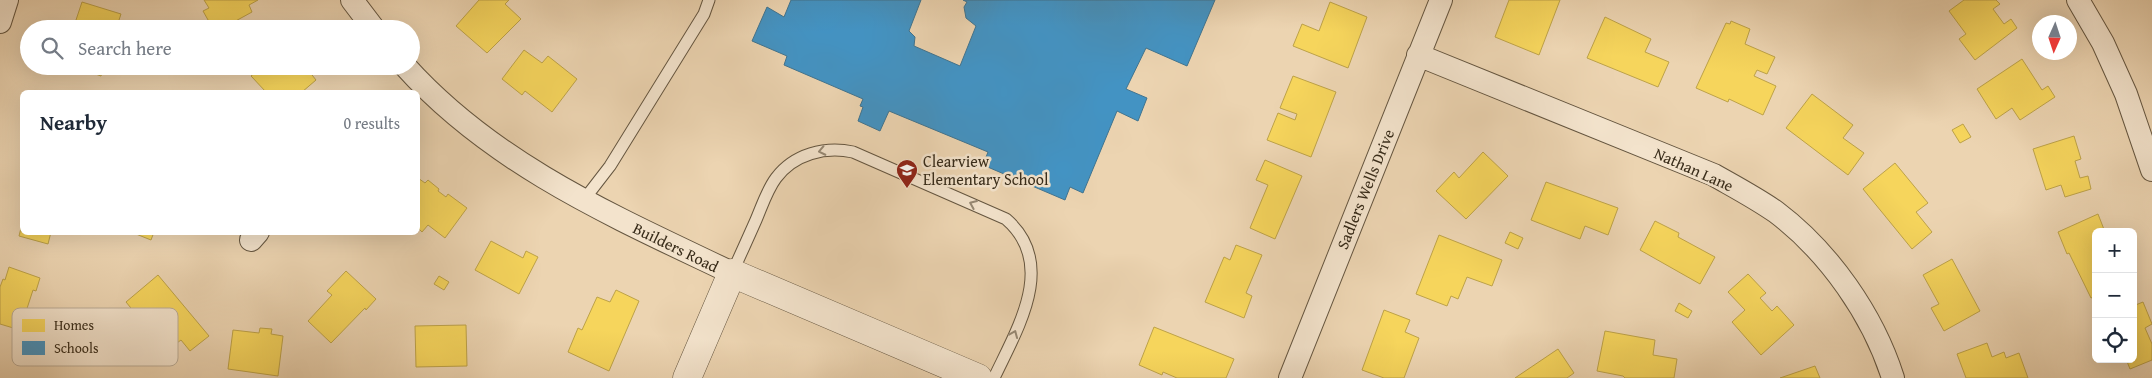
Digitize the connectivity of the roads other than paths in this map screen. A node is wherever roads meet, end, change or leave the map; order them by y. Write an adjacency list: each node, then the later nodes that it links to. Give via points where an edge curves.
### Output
1 (7, 0): 7 (street)
2 (352, 0): 6 (street)
3 (709, 0): 11 (lane, via 704,14 615,157)
4 (1441, 0): 8 (street, Sadlers Wells Drive)
5 (2078, 0): 10 (street, via 2103,43 2126,94)
6 (367, 20)
7 (0, 22)
8 (1418, 55): 16 (street, Sadlers Wells Drive); 17 (street, Nathan Lane, via 1714,175 1758,200 1810,243 1838,275 1870,324)
9 (408, 79): 11 (street, Builders Road, via 508,156)
10 (2152, 170)
11 (583, 201): 12 (street, Builders Road)
12 (732, 273): 13 (street); 14 (street, Builders Road); 15 (lane, one-way to 12, via 1030,292 1030,258 1021,235 1006,219 853,152 822,150 787,166 768,193)
13 (687, 378)
14 (978, 378)
15 (994, 378)
16 (1290, 378)
17 (1893, 378)

